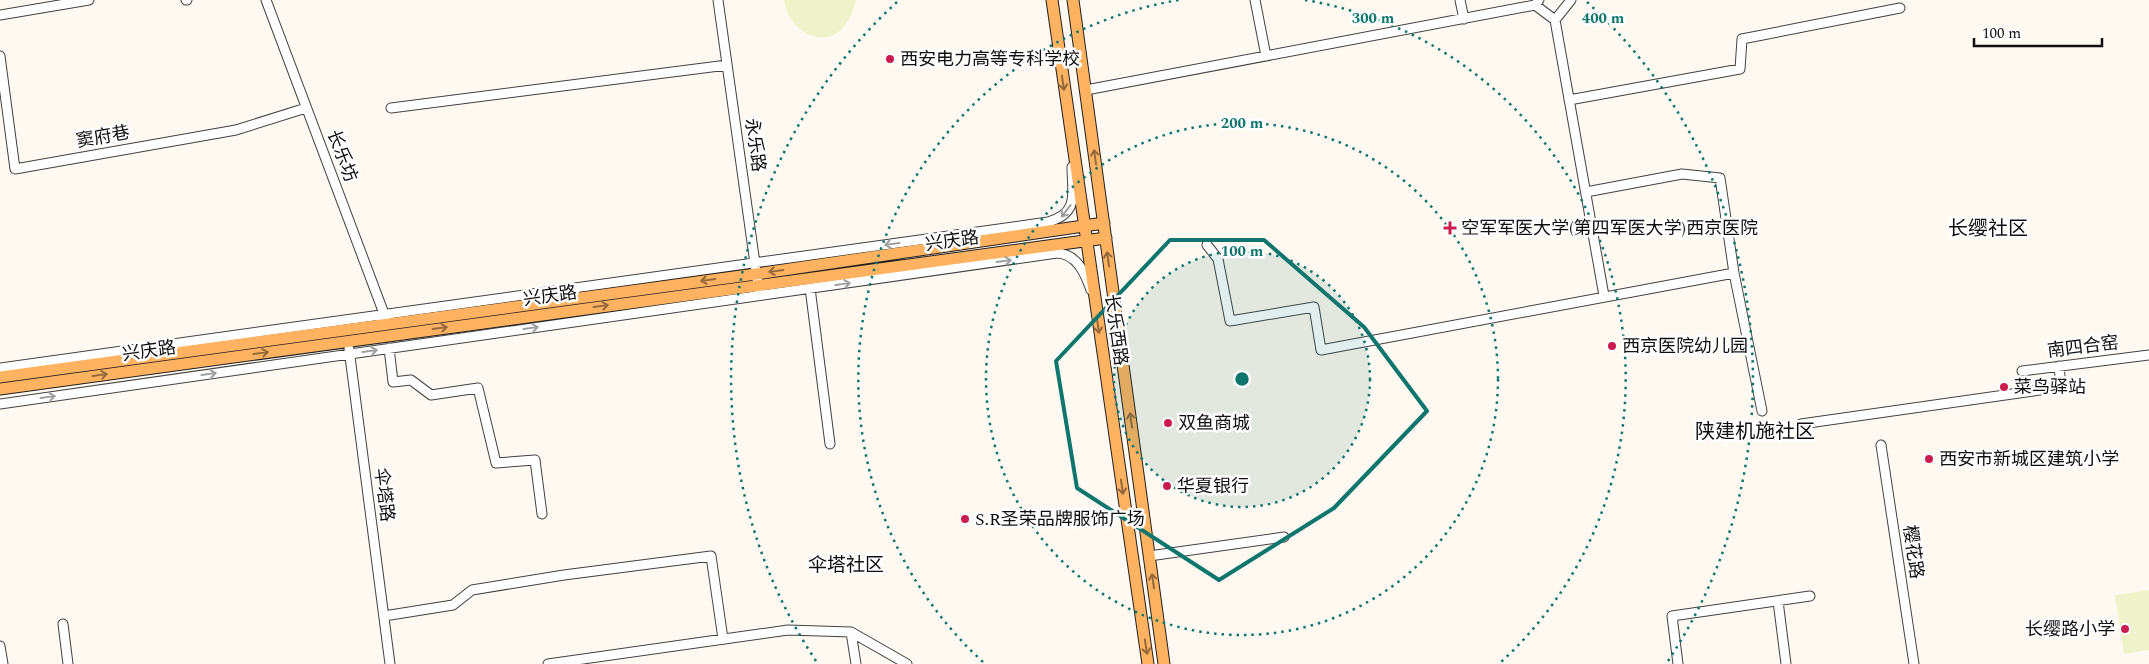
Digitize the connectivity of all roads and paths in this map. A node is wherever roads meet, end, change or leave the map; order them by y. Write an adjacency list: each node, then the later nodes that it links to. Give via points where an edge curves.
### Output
1 (89, 0): 11 (street)
2 (266, 0): 19 (street, 长乐坊)
3 (718, 0): 16 (street, 永乐路)
4 (1052, 0): 21 (main road, 长乐西路, one-way to 21)
5 (1073, 0): 17 (main road, 长乐西路)
6 (1255, 0): 15 (street)
7 (1460, 0): 12 (street)
8 (1571, 0): 13 (street)
9 (1537, 2): 12 (street); 13 (street)
10 (1900, 8): 18 (street, via 1742,39 1740,69)
11 (0, 14)
12 (1464, 18): 15 (street)
13 (1555, 20): 18 (street)
14 (0, 56): 19 (street, 窦府巷, via 15,169 236,130)
15 (1266, 56): 17 (street)
16 (727, 65): 20 (street); 31 (street, 永乐路)
17 (1086, 90): 23 (main road, 长乐西路, one-way to 17)
18 (1569, 100): 22 (street)
19 (306, 108): 35 (street, 长乐坊)
20 (391, 108)
21 (1072, 147): 24 (main road, 长乐西路); 25 (street, one-way to 25, via 1073,196 1066,214 1048,222)
22 (1586, 192): 30 (street, via 1682,174 1720,178); 33 (street)
23 (1104, 223): 24 (main road, 兴庆路); 27 (main road, 长乐西路)
24 (1084, 226): 26 (main road, 兴庆路); 28 (main road, 长乐西路)
25 (1013, 227): 26 (main road); 31 (street, one-way to 31)
26 (1036, 233): 31 (main road, 兴庆路, one-way to 31)
27 (1106, 238): 28 (main road, 兴庆路); 52 (main road, 长乐西路, one-way to 27)
28 (1085, 240): 31 (main road, 兴庆路); 34 (main road, 长乐西路)
29 (1207, 245): 33 (street, via 1218,259 1230,321 1314,308 1321,350)
30 (1734, 273): 33 (street); 46 (street)
31 (757, 279): 32 (street); 35 (main road, 兴庆路, one-way to 35); 36 (main road, 兴庆路, one-way to 31); 37 (street, one-way to 31)
32 (810, 288): 34 (street, one-way to 34, via 1065,253 1076,261 1088,282); 48 (street)
33 (1604, 296)
34 (1094, 302): 66 (main road, 长乐西路, one-way to 66)
35 (386, 319): 36 (main road, 兴庆路); 41 (street)
36 (347, 336): 38 (street, 伞塔路); 43 (main road, 兴庆路); 44 (main road, 兴庆路, one-way to 36)
37 (389, 348): 38 (street, one-way to 37); 50 (street, via 393,382 411,380 431,395 478,388 496,462 535,460)
38 (350, 354): 45 (street, one-way to 38); 55 (street, 伞塔路)
39 (2149, 355): 40 (street, 南四合窑)
40 (2059, 366): 42 (street, 南四合窑); 47 (street, via 2061,387)
41 (0, 368)
42 (2022, 371)
43 (0, 377)
44 (0, 389)
45 (0, 404)
46 (1762, 411)
47 (1801, 424)
48 (830, 444)
49 (1881, 445): 70 (street, 樱花路)
50 (542, 514)
51 (1284, 537): 52 (street)
52 (1149, 556): 67 (main road, 长乐西路, one-way to 52)
53 (1810, 596): 54 (street)
54 (1778, 600): 68 (street, via 1672,616); 69 (street)
55 (384, 616): 58 (street, via 453,605 472,590 711,556); 62 (street, 伞塔路)
56 (63, 624): 61 (street)
57 (851, 632): 58 (street, via 788,630); 64 (street); 65 (street)
58 (723, 639): 63 (street)
59 (0, 646): 60 (street)
60 (3, 664)
61 (68, 664)
62 (390, 664)
63 (548, 664)
64 (856, 664)
65 (907, 664)
66 (1148, 664)
67 (1164, 664)
68 (1678, 664)
69 (1786, 664)
70 (1914, 664)

